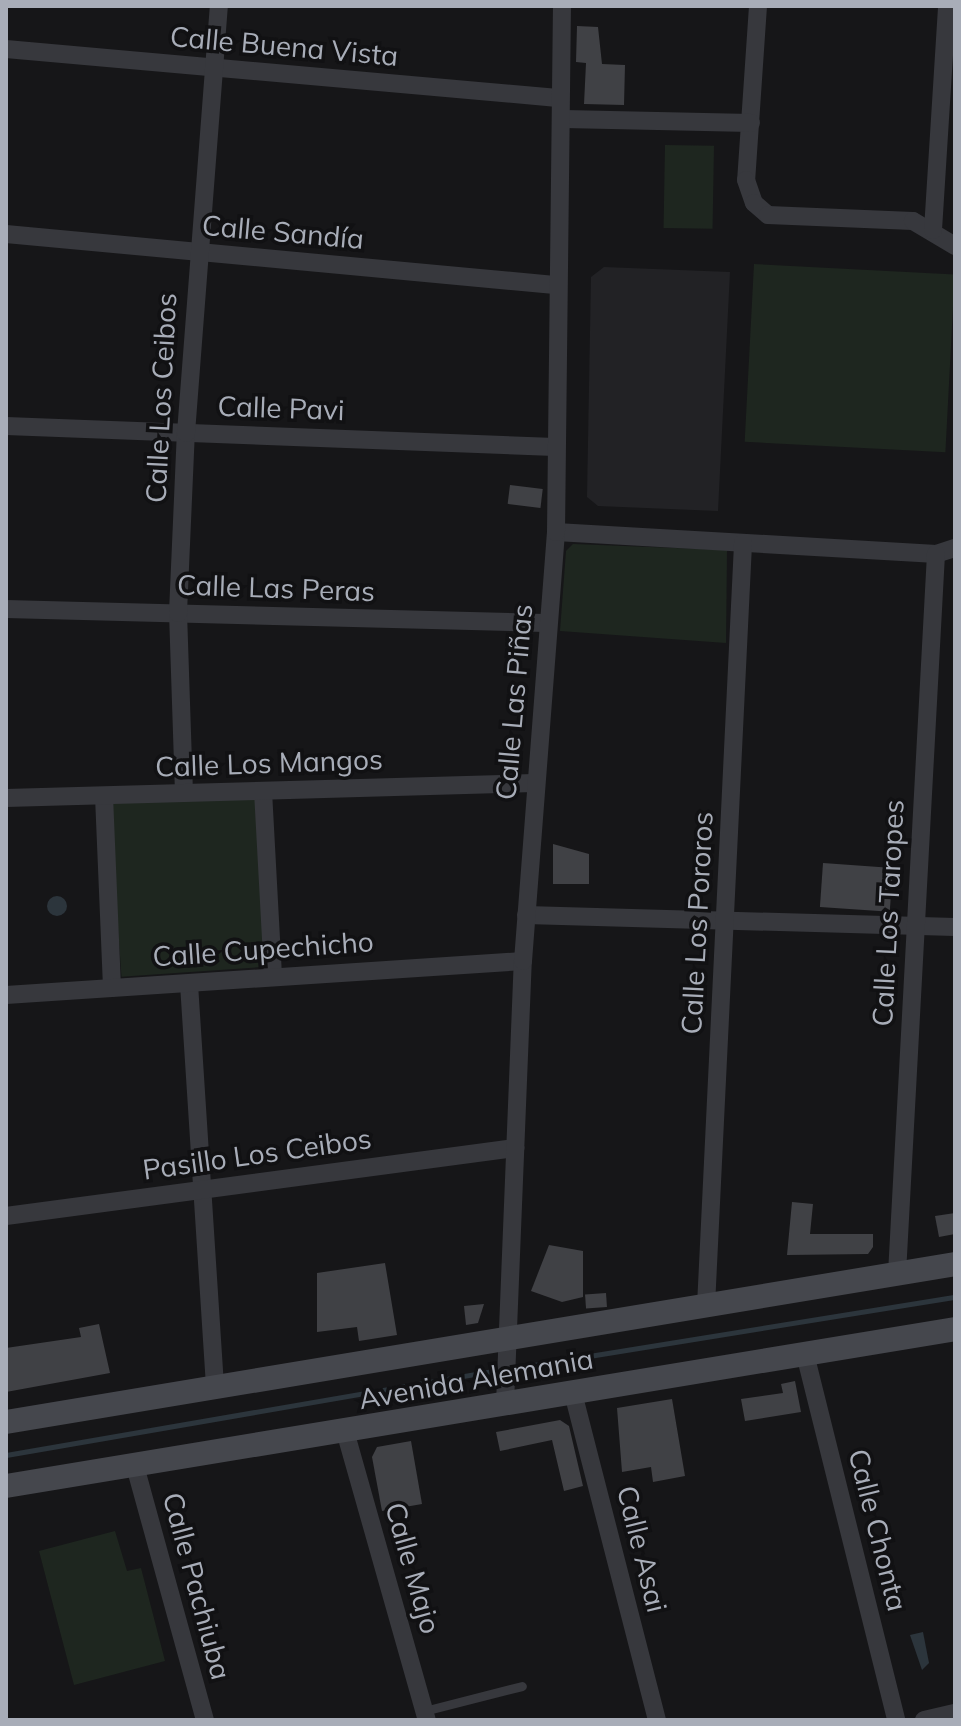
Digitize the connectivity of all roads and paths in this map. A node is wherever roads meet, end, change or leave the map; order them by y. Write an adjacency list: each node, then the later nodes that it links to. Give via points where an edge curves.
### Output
1 (219, 6): 6 (street, Calle Los Ceibos)
2 (562, 6): 7 (street, Calle Las Piñas)
3 (758, 6): 9 (street)
4 (947, 6): 10 (street)
5 (6, 49): 6 (street, Calle Buena Vista)
6 (212, 68): 7 (street, Calle Buena Vista); 13 (street, Calle Los Ceibos)
7 (558, 98): 8 (street, Calle Las Piñas)
8 (564, 119): 9 (street); 14 (street, Calle Las Piñas)
9 (751, 123): 10 (street, via 746,180 754,203 768,215 913,221)
10 (933, 230): 12 (street)
11 (6, 234): 13 (street, Calle Sandía)
12 (955, 246)
13 (197, 252): 14 (street, Calle Sandía); 16 (street, Calle Los Ceibos)
14 (555, 285): 17 (street, Calle Las Piñas)
15 (6, 426): 16 (street, Calle Pavi)
16 (186, 433): 17 (street, Calle Pavi); 23 (street, Calle Los Ceibos)
17 (555, 447): 18 (street, Calle Las Piñas)
18 (556, 532): 19 (street); 24 (street, Calle Las Piñas)
19 (743, 543): 21 (street); 31 (street, Calle Los Pororos)
20 (955, 548): 21 (street)
21 (936, 554): 32 (street, Calle Los Taropes)
22 (6, 609): 23 (street, Calle Las Peras)
23 (178, 613): 24 (street, Calle Las Peras); 27 (street, Calle Los Ceibos)
24 (545, 623): 25 (street, Calle Las Piñas)
25 (534, 783): 26 (street, Calle Los Mangos); 30 (street, Calle Las Piñas)
26 (263, 791): 27 (street, Calle Los Mangos); 35 (street)
27 (184, 793): 28 (street, Calle Los Mangos)
28 (104, 796): 29 (street, Calle Los Mangos); 37 (street)
29 (6, 798)
30 (526, 915): 31 (street); 34 (street, Calle Las Piñas)
31 (725, 921): 32 (street); 44 (street, Calle Los Pororos)
32 (916, 926): 33 (street); 43 (street, Calle Los Taropes)
33 (955, 927)
34 (523, 961): 35 (street, Calle Cupechicho); 39 (street, Calle Las Piñas)
35 (273, 974): 36 (street, Calle Cupechicho)
36 (189, 984): 37 (street, Calle Cupechicho); 40 (street)
37 (112, 988): 38 (street, Calle Cupechicho)
38 (6, 995)
39 (515, 1148): 40 (street, Pasillo Los Ceibos); 46 (street, Calle Las Piñas)
40 (200, 1189): 41 (street, Pasillo Los Ceibos); 48 (street)
41 (6, 1216)
42 (955, 1264): 43 (main road, Avenida Alemania)
43 (897, 1274): 44 (main road, Avenida Alemania)
44 (706, 1306): 46 (main road, Avenida Alemania)
45 (955, 1329): 47 (main road, Avenida Alemania)
46 (506, 1339): 48 (main road, Avenida Alemania); 50 (street, Calle Las Piñas)
47 (805, 1354): 49 (main road, Avenida Alemania); 60 (street, Calle Chonta)
48 (215, 1387): 51 (main road, Avenida Alemania)
49 (573, 1393): 50 (main road, Avenida Alemania); 59 (street, Calle Asai)
50 (505, 1404): 52 (main road, Avenida Alemania)
51 (6, 1422)
52 (345, 1431): 53 (main road, Avenida Alemania); 57 (street, Calle Majo)
53 (135, 1466): 54 (main road, Avenida Alemania); 58 (street, Calle Pachiuba)
54 (6, 1486)
55 (522, 1686): 57 (lane)
56 (955, 1713): 61 (street)
57 (426, 1716)
58 (205, 1720)
59 (657, 1720)
60 (896, 1720)
61 (924, 1720)

